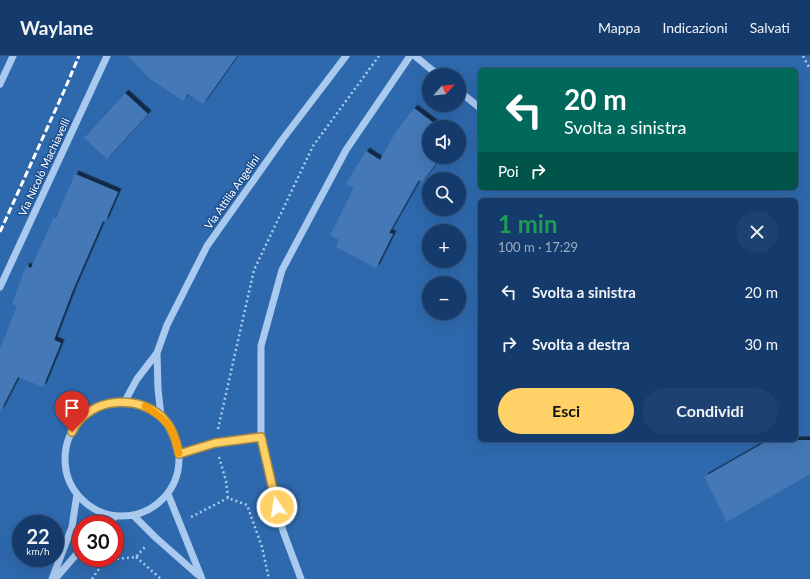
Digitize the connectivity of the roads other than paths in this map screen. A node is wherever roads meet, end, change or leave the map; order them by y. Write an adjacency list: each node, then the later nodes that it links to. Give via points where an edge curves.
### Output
1 (13, 56): 7 (street)
2 (107, 56): 10 (street, Via Nicolò Machiavelli)
3 (346, 56): 11 (street, Via Attilia Angelini, via 282,140 207,246 167,325)
4 (410, 56): 14 (street, via 346,150 282,270 261,346)
5 (415, 56): 6 (street)
6 (430, 68)
7 (0, 84)
8 (466, 97): 9 (street)
9 (478, 106)
10 (0, 287)
11 (157, 353): 12 (street, Via Attilia Angelini, via 137,379); 13 (street, Via Attilia Angelini)
12 (125, 401): 13 (street, via 144,406); 16 (street, via 109,403 94,409 81,419 72,432 66,448 65,464 69,480)
13 (161, 416): 15 (street, via 170,427)
14 (261, 437): 15 (street, via 215,443); 24 (street, via 283,531)
15 (179, 454): 17 (street, via 179,468)
16 (77, 494): 18 (street, via 101,512); 23 (street, via 72,527)
17 (168, 494): 19 (street, via 158,504); 22 (street)
18 (112, 515)
19 (133, 515): 20 (street); 22 (street)
20 (124, 516)
21 (72, 559): 23 (street)
22 (201, 578)
23 (53, 579)
24 (301, 579)

